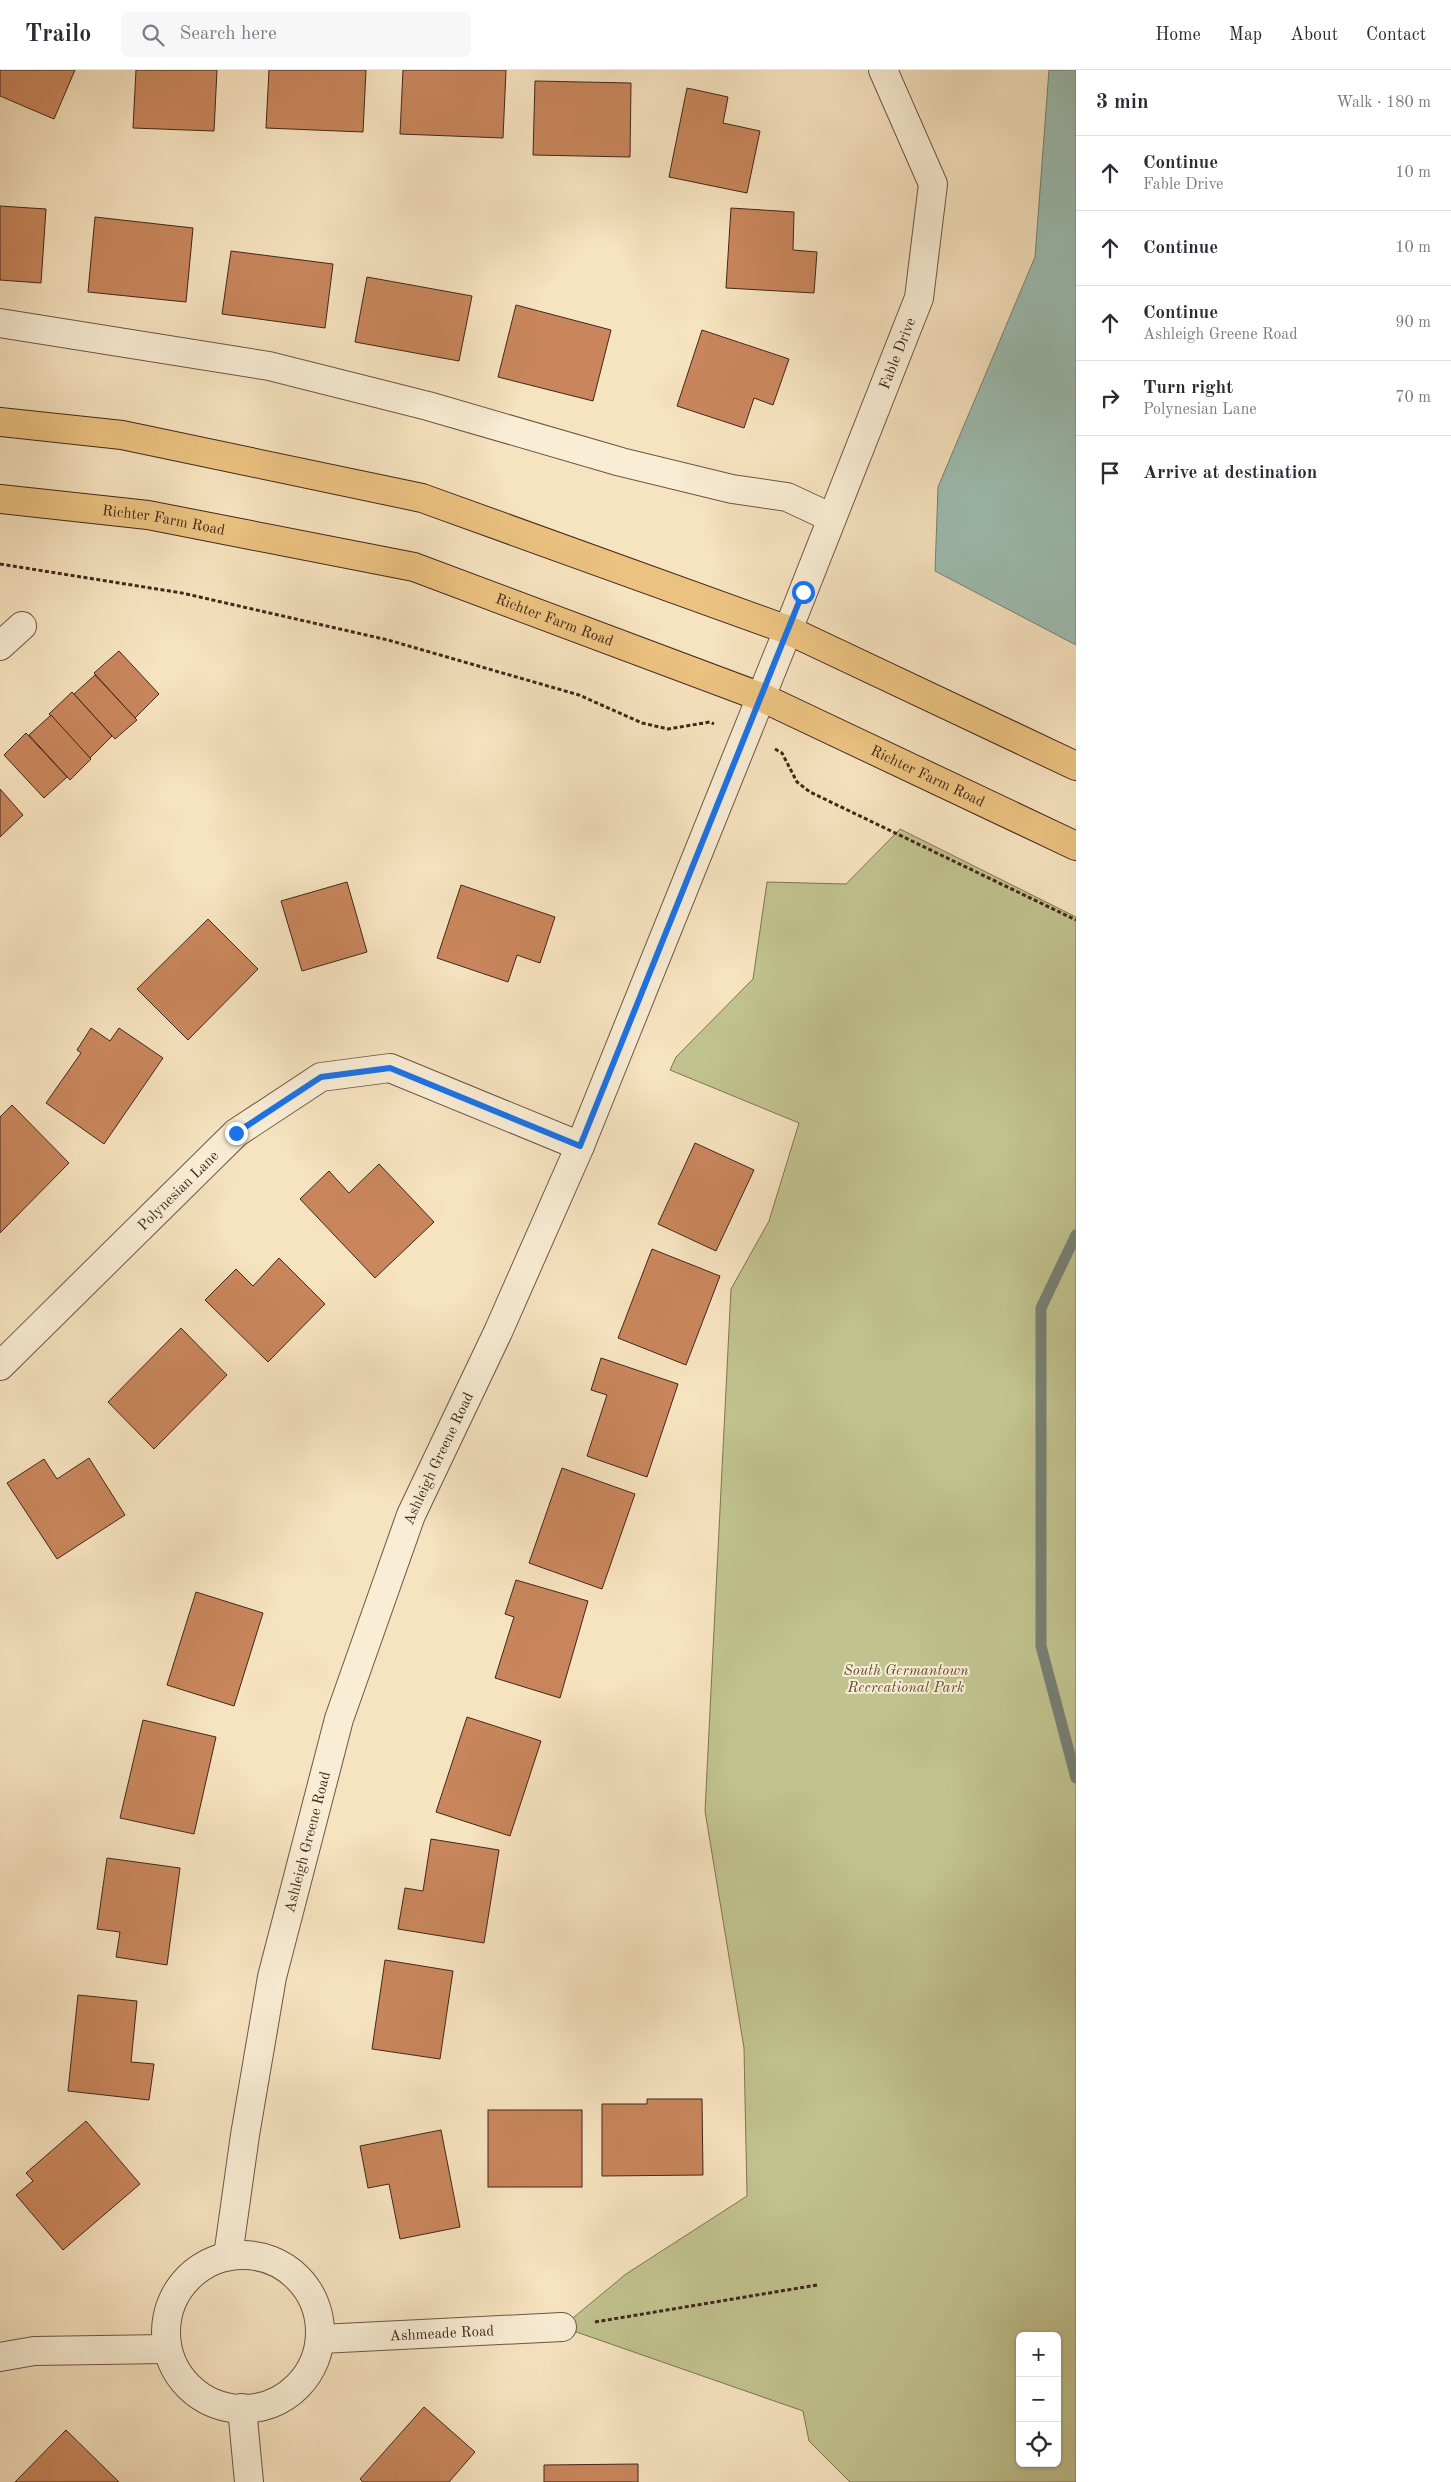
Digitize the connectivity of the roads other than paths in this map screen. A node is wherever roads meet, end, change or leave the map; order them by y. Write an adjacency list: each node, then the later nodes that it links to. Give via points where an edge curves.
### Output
1 (883, 70): 5 (street, Fable Drive, via 933,184 919,298)
2 (0, 323): 5 (street, via 269,366 428,406 621,462 732,489 787,497)
3 (0, 422): 7 (main road, via 122,436 422,498)
4 (0, 499): 9 (main road, Richter Farm Road, via 148,515 414,567)
5 (832, 518): 7 (street, Fable Drive)
6 (22, 626): 8 (street)
7 (788, 630): 9 (street, Fable Drive); 10 (main road)
8 (0, 646)
9 (761, 697): 11 (main road, Richter Farm Road); 12 (street, Ashleigh Greene Road)
10 (1076, 766)
11 (1076, 846)
12 (580, 1146): 13 (street, Polynesian Lane, via 390,1068 321,1077 236,1133); 14 (street, Ashleigh Greene Road, via 498,1332 411,1515 339,1719 272,1977)
13 (0, 1366)
14 (228, 2256): 16 (street, via 266,2258 290,2270 314,2300); 17 (street, via 192,2273 182,2287 169,2308)
15 (562, 2327): 16 (street, Ashmeade Road)
16 (321, 2339): 19 (street, via 301,2386 268,2407)
17 (166, 2349): 18 (street, via 34,2351); 19 (street, via 193,2393 221,2409)
18 (0, 2357)
19 (242, 2408): 20 (street)
20 (249, 2482)

